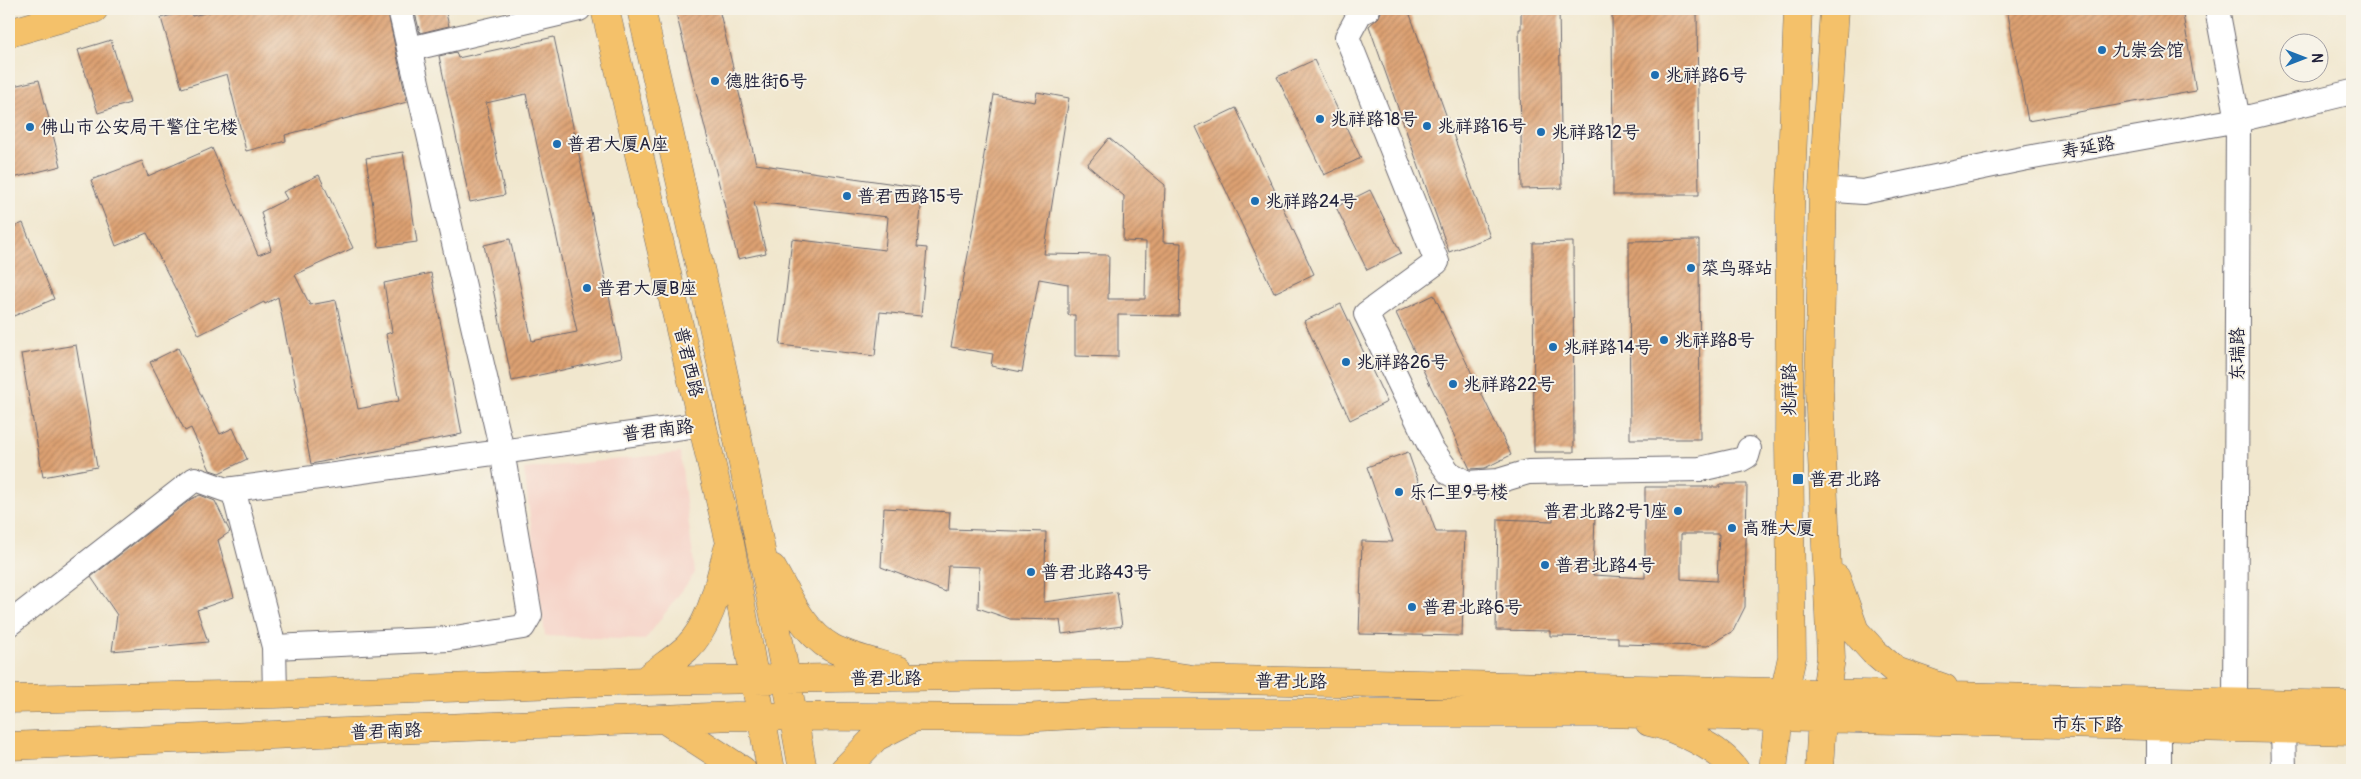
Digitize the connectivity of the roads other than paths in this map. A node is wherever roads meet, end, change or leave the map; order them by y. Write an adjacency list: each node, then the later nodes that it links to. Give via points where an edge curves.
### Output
1 (94, 9): 10 (main road)
2 (400, 9): 11 (street)
3 (579, 9): 11 (street)
4 (605, 9): 15 (main road, 普君西路)
5 (641, 9): 21 (main road, 普君西路, via 741,447)
6 (1368, 9): 16 (street, via 1360,13 1347,37 1437,262 1366,314 1431,448 1449,472 1467,483 1498,481 1528,472 1700,469 1740,460)
7 (1798, 9): 32 (main road, 兆祥路, via 1790,221 1792,657)
8 (1834, 9): 14 (main road, 兆祥路)
9 (2217, 9): 13 (street, 东瑞路)
10 (9, 33)
11 (410, 49): 17 (street)
12 (2352, 92): 13 (street, 寿延路)
13 (2238, 120): 14 (street, 寿延路, via 1863,192); 31 (street, 东瑞路)
14 (1823, 189): 19 (main road, 兆祥路, via 1819,389)
15 (704, 424): 17 (street, 普君南路); 20 (main road, 普君西路)
16 (1750, 449)
17 (502, 451): 18 (street, 普君南路); 23 (street, via 530,615 523,626 449,640)
18 (233, 489): 22 (street, 普君南路, via 226,490 195,479); 23 (street)
19 (1825, 531): 29 (main road, via 1838,589 1855,631 1874,652 1896,671 1931,685); 34 (main road, 兆祥路, via 1831,658)
20 (730, 543): 26 (main road, 普君西路); 27 (main road, via 710,614 702,630 686,648)
21 (758, 543): 24 (main road, 普君西路); 25 (main road, via 799,615 816,636 833,648)
22 (9, 624)
23 (274, 647): 28 (street)
24 (787, 678): 25 (main road, 普君北路); 26 (main road, 普君北路); 36 (main road, 普君西路)
25 (924, 678): 32 (main road, 普君北路, via 1152,673 1193,679)
26 (755, 680): 27 (main road); 37 (main road, 普君西路)
27 (644, 681): 28 (main road)
28 (275, 694): 30 (main road)
29 (1984, 697): 31 (main road, 市东下路); 34 (main road, 市东下路)
30 (9, 699)
31 (2235, 702): 33 (main road, 市东下路)
32 (1782, 704): 34 (main road, 普君北路); 35 (main road, 普君北路); 49 (main road, 兆祥路)
33 (2352, 705)
34 (1824, 706): 40 (main road, 市东下路); 50 (main road, 兆祥路)
35 (1603, 713): 38 (main road, 普君北路, via 1167,713 1021,718); 48 (main road, via 1661,724 1695,740 1730,762)
36 (795, 716): 37 (main road, 普君北路); 38 (main road, 普君北路); 46 (main road, 普君西路)
37 (762, 717): 39 (main road, 普君南路); 45 (main road, 普君西路)
38 (914, 717): 47 (main road, via 876,737)
39 (664, 719): 43 (main road, 普君南路); 44 (main road)
40 (2159, 725): 41 (main road, 市东下路); 51 (street)
41 (2283, 728): 42 (main road, 市东下路); 52 (street)
42 (2352, 731)
43 (9, 746)
44 (742, 770)
45 (771, 770)
46 (803, 770)
47 (844, 770)
48 (1735, 770)
49 (1773, 770)
50 (1820, 770)
51 (2159, 770)
52 (2284, 770)

